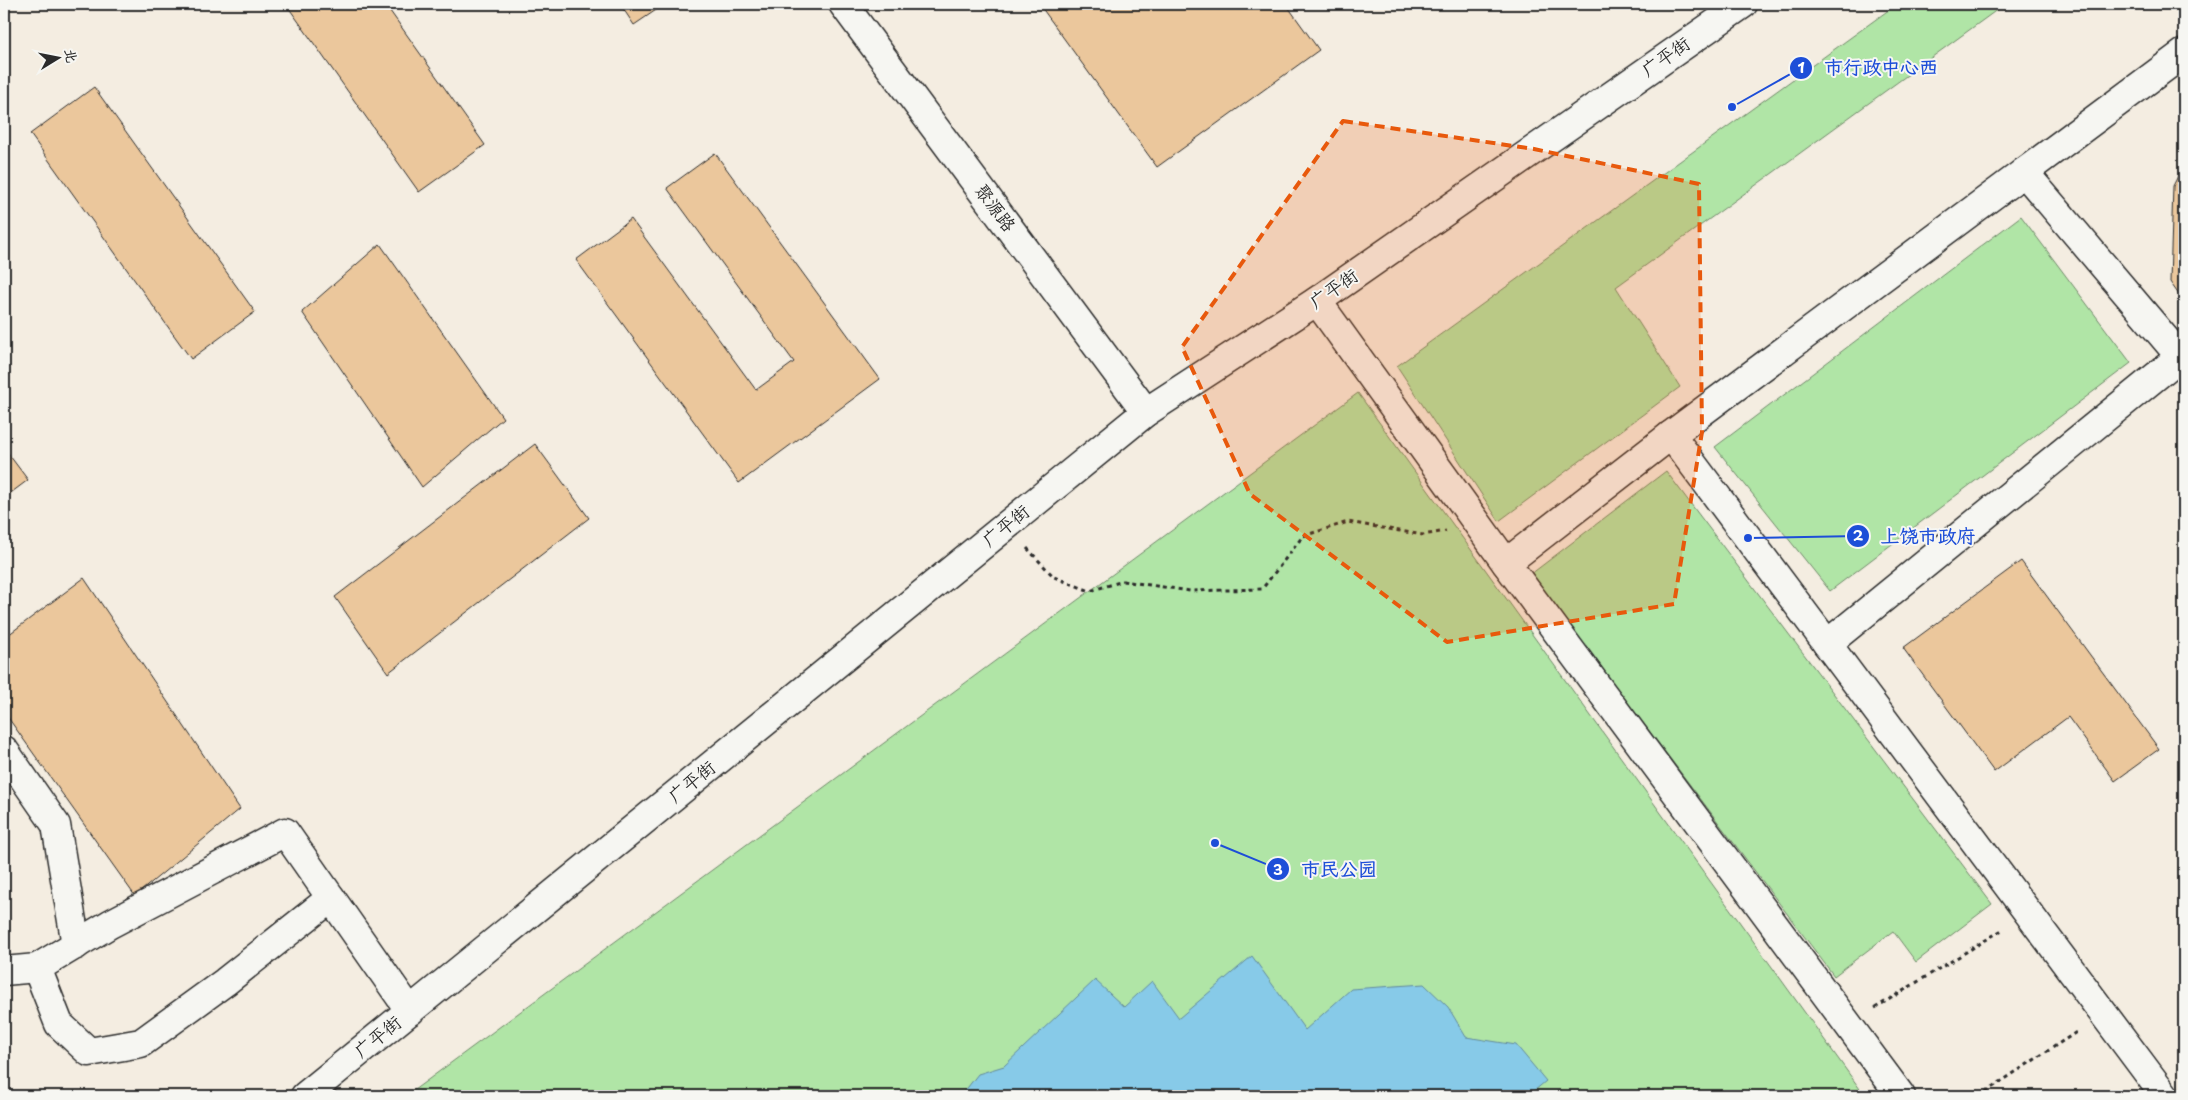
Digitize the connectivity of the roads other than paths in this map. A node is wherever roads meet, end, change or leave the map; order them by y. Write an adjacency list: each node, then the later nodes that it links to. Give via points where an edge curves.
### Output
1 (843, 4): 7 (street, 聚源路)
2 (1743, 4): 5 (street, 广平街)
3 (2184, 53): 4 (street)
4 (2024, 172): 6 (street); 8 (street)
5 (1317, 301): 7 (street, 广平街); 9 (street)
6 (2182, 358): 10 (street)
7 (1146, 412): 16 (street, 广平街)
8 (1671, 435): 9 (street); 10 (street)
9 (1506, 563): 18 (street)
10 (1827, 644): 19 (street)
11 (4, 750): 13 (street, via 56,825)
12 (331, 898): 13 (street, via 285,832); 14 (street, via 141,1043 89,1052 59,1024); 16 (street)
13 (76, 944): 14 (street)
14 (36, 968): 15 (street)
15 (4, 971)
16 (410, 1011): 17 (street, 广平街)
17 (305, 1096)
18 (1901, 1096)
19 (2164, 1096)

